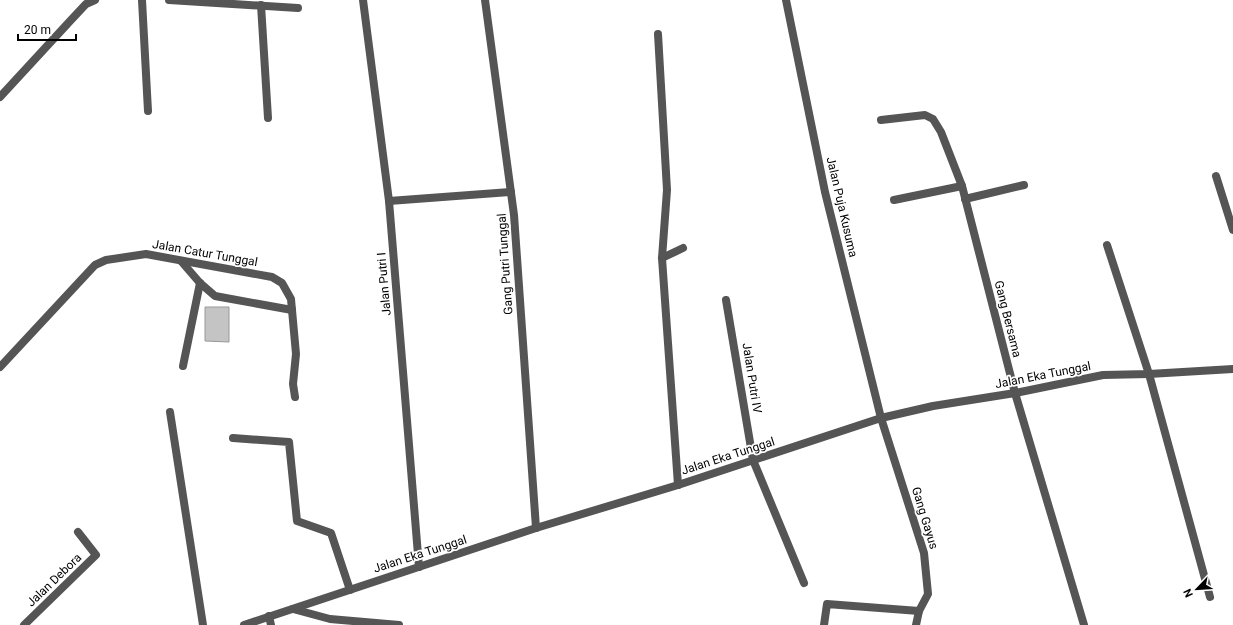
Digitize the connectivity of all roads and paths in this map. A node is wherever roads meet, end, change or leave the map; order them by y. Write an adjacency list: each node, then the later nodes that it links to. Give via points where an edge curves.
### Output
1 (95, 0): 11 (street, via 81,9)
2 (142, 0): 12 (street)
3 (169, 0): 7 (street)
4 (363, 0): 21 (street, Jalan Putri I)
5 (485, 0): 18 (street, Gang Putri Tunggal)
6 (786, 0): 37 (street, Jalan Puja Kusuma, via 825,192)
7 (198, 1): 8 (street)
8 (261, 5): 9 (street); 13 (street)
9 (298, 8)
10 (658, 34): 25 (street, via 667,190)
11 (0, 97)
12 (148, 111)
13 (268, 118)
14 (881, 120): 17 (street, Gang Bersama, via 925,115 933,119 941,132)
15 (1216, 176): 22 (street)
16 (1024, 185): 19 (street)
17 (962, 186): 19 (street, Gang Bersama); 20 (street)
18 (510, 192): 21 (street); 41 (street, Gang Putri Tunggal, via 514,215)
19 (965, 199): 34 (street, Gang Bersama)
20 (894, 200)
21 (389, 201): 43 (street, Jalan Putri I)
22 (1233, 230)
23 (1106, 245): 33 (street)
24 (683, 248): 25 (street)
25 (662, 258): 40 (street)
26 (181, 261): 27 (street); 29 (street, Jalan Catur Tunggal, via 272,277 282,283 291,299); 30 (street, Jalan Catur Tunggal, via 146,254 106,260 95,265)
27 (200, 283): 29 (street, via 215,296); 31 (street)
28 (726, 300): 39 (street, Jalan Putri IV)
29 (292, 310): 35 (street, via 296,354 293,384)
30 (0, 366)
31 (183, 366)
32 (1233, 369): 33 (street, Jalan Eka Tunggal)
33 (1149, 374): 34 (street, Jalan Eka Tunggal, via 1103,375); 46 (street)
34 (1015, 393): 37 (street, Jalan Eka Tunggal, via 933,406); 57 (street, Gang Bersama)
35 (295, 397)
36 (170, 412): 51 (street)
37 (881, 418): 39 (street, Jalan Eka Tunggal); 48 (street, Gang Gayus, via 924,553 928,594)
38 (233, 438): 45 (street, via 289,442 297,521 331,533)
39 (753, 460): 40 (street, Jalan Eka Tunggal); 44 (street, Jalan Putri IV)
40 (678, 485): 41 (street, Jalan Eka Tunggal)
41 (536, 528): 43 (street, Jalan Eka Tunggal)
42 (78, 532): 50 (street, Jalan Debora, via 96,555)
43 (419, 567): 45 (street, Jalan Eka Tunggal)
44 (804, 583)
45 (350, 590): 47 (street, Jalan Eka Tunggal)
46 (1210, 597)
47 (292, 609): 49 (street, Jalan Eka Tunggal); 54 (street, via 330,619)
48 (919, 611): 55 (street, via 827,604); 56 (street, Gang Gayus)
49 (269, 616): 52 (street, Jalan Eka Tunggal); 53 (street)
50 (24, 625)
51 (203, 625)
52 (244, 625)
53 (271, 625)
54 (399, 625)
55 (824, 625)
56 (916, 625)
57 (1084, 625)

